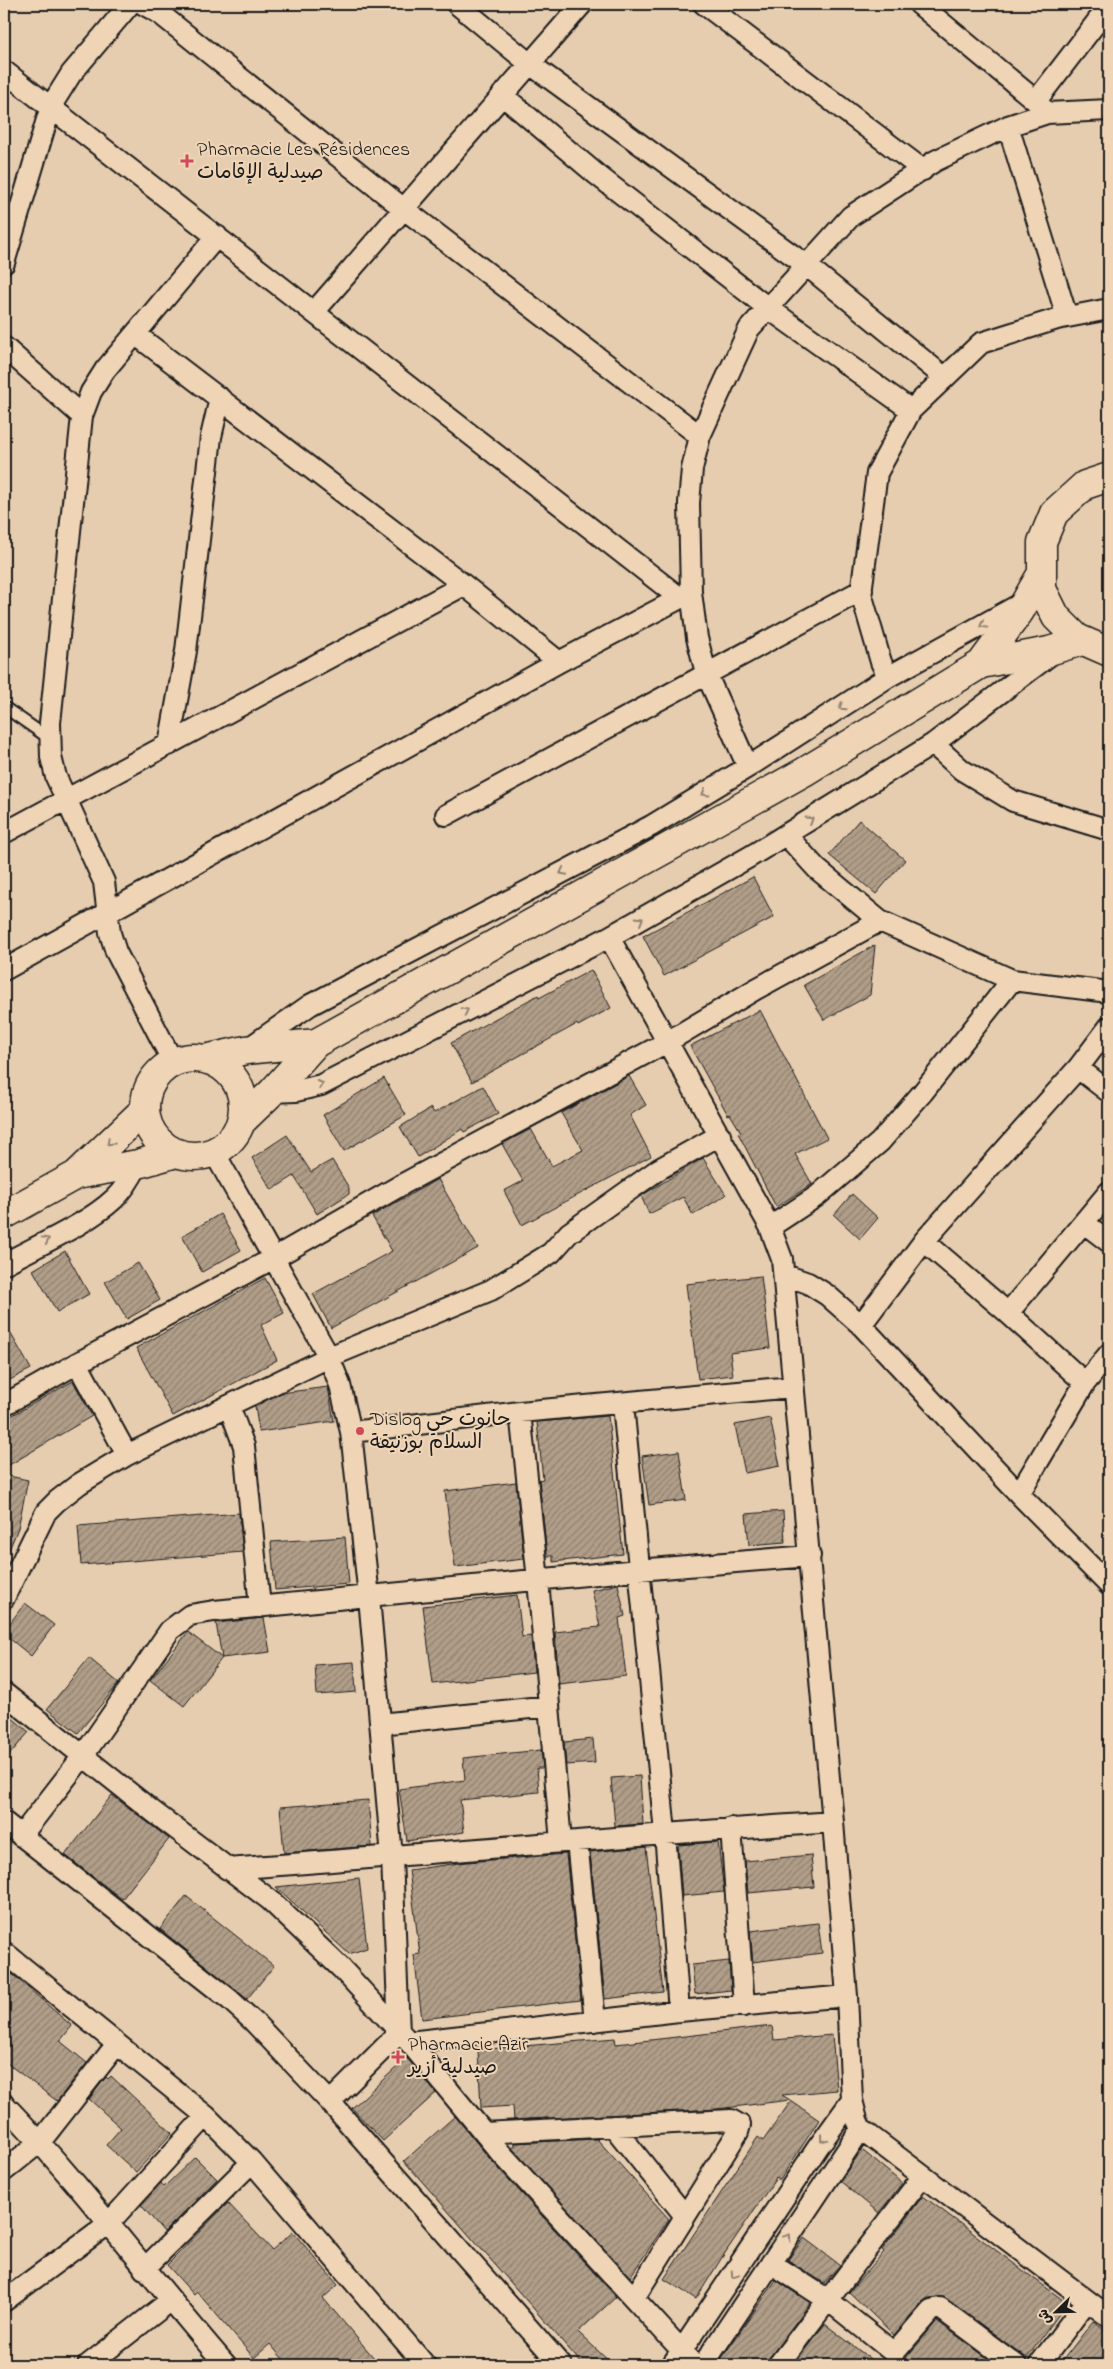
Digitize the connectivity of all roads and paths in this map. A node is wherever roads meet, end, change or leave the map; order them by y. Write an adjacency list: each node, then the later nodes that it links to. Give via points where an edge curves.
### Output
1 (130, 4): 11 (street, via 71,74)
2 (143, 4): 16 (street, via 160,13)
3 (457, 4): 8 (street)
4 (582, 4): 8 (street)
5 (704, 4): 15 (street)
6 (919, 4): 12 (street)
7 (1109, 6): 12 (street)
8 (530, 64): 10 (street); 19 (street)
9 (4, 71): 11 (street)
10 (502, 95): 16 (street); 20 (street, via 596,174)
11 (51, 106): 17 (street); 18 (street)
12 (1041, 107): 13 (street); 14 (street)
13 (1109, 110)
14 (1008, 126): 15 (street); 23 (street)
15 (923, 170): 19 (street, via 851,216)
16 (404, 209): 22 (street); 31 (street)
17 (217, 236): 22 (street); 24 (street)
18 (4, 263)
19 (806, 265): 20 (street); 26 (street)
20 (768, 308): 28 (street); 31 (street, via 749,329)
21 (1109, 309): 23 (street)
22 (314, 312): 37 (street)
23 (1067, 317): 26 (street, via 981,343)
24 (135, 334): 27 (street); 29 (street, via 105,370 91,392)
25 (4, 347): 29 (street)
26 (944, 377): 28 (street)
27 (220, 398): 30 (street); 32 (street)
28 (911, 410): 36 (street, via 877,473)
29 (82, 416): 46 (street)
30 (244, 417): 32 (street); 35 (street)
31 (700, 436): 37 (street, via 692,470)
32 (212, 437): 48 (street, via 186,651)
33 (1109, 477): 34 (main road, via 1085,485 1054,514 1042,542)
34 (1042, 573): 38 (main road); 39 (main road, via 1042,589 1056,617 1077,638)
35 (464, 585): 41 (street); 48 (street)
36 (862, 590): 43 (street); 44 (street)
37 (685, 595): 41 (street); 43 (street)
38 (1025, 601): 42 (main road); 44 (street, one-way to 44)
39 (1071, 644): 40 (main road); 42 (main road); 47 (street)
40 (1109, 652)
41 (559, 662): 55 (street)
42 (981, 664): 63 (main road, via 804,772)
43 (706, 673): 49 (street); 51 (street)
44 (888, 677): 49 (street, one-way to 49)
45 (4, 707): 46 (lane)
46 (50, 739): 50 (street, via 56,777)
47 (933, 744): 52 (street, via 962,770 1013,800); 54 (street, one-way to 47)
48 (168, 745): 50 (street)
49 (748, 767): 64 (street, one-way to 64, via 651,826 310,1005)
50 (65, 800): 53 (street); 55 (street, via 100,871 107,893)
51 (446, 815)
52 (1109, 830)
53 (4, 833)
54 (786, 835): 56 (street, via 817,869); 57 (street, one-way to 54)
55 (108, 913): 58 (street); 66 (street, via 116,952)
56 (880, 921): 59 (street); 62 (street)
57 (609, 937): 62 (street); 68 (street, one-way to 57, via 321,1085)
58 (4, 970)
59 (1012, 980): 60 (street); 80 (street, via 880,1142 818,1196)
60 (1109, 992)
61 (1109, 1028): 67 (street)
62 (667, 1042): 72 (street); 83 (street, via 403,1184)
63 (316, 1043): 64 (main road); 68 (main road)
64 (246, 1050): 65 (main road)
65 (205, 1059): 66 (main road); 71 (main road, via 220,1065 240,1090)
66 (172, 1062): 70 (main road, via 152,1082 146,1095)
67 (1078, 1068): 69 (street); 81 (street)
68 (272, 1092): 71 (main road)
69 (1109, 1092)
70 (145, 1109): 74 (main road, via 147,1123 154,1136); 76 (main road, one-way to 76)
71 (241, 1122): 73 (main road, via 231,1140)
72 (720, 1135): 80 (street); 89 (street, via 658,1169 569,1233 551,1253 491,1290)
73 (214, 1152): 74 (main road, via 196,1156); 83 (street)
74 (176, 1153): 75 (main road)
75 (138, 1164): 76 (main road); 84 (street, one-way to 75, via 91,1216 114,1199)
76 (76, 1175): 78 (main road)
77 (1109, 1192): 79 (street)
78 (4, 1215)
79 (1084, 1223): 82 (street); 86 (street)
80 (770, 1227): 85 (street)
81 (924, 1241): 86 (street); 87 (street)
82 (1109, 1242)
83 (274, 1258): 89 (street); 90 (street)
84 (4, 1264)
85 (785, 1275): 87 (street, via 808,1283 827,1295); 92 (street)
86 (1008, 1313): 91 (street)
87 (861, 1325): 99 (street)
88 (1109, 1354): 91 (street)
89 (329, 1357): 95 (street); 97 (street, via 340,1385)
90 (77, 1363): 94 (street); 98 (street)
91 (1085, 1383): 99 (street)
92 (793, 1388): 93 (street); 100 (street)
93 (623, 1404): 96 (street); 101 (street)
94 (4, 1405)
95 (229, 1406): 98 (street); 106 (street, via 244,1446 248,1469)
96 (520, 1412): 97 (street); 103 (street)
97 (351, 1432): 104 (street)
98 (126, 1455): 105 (street, via 79,1484 46,1512)
99 (1019, 1494): 102 (street)
100 (810, 1556): 101 (street); 112 (street)
101 (638, 1570): 103 (street); 114 (street)
102 (1105, 1572)
103 (538, 1580): 104 (street); 108 (street)
104 (369, 1597): 106 (street); 109 (street)
105 (4, 1598)
106 (260, 1607): 110 (street, via 202,1612 180,1621 170,1630)
107 (4, 1693): 110 (street)
108 (549, 1706): 109 (street); 116 (street)
109 (380, 1724): 117 (street)
110 (83, 1756): 115 (street); 118 (street)
111 (4, 1822): 115 (street)
112 (833, 1822): 113 (street); 120 (street)
113 (731, 1828): 114 (street); 121 (street)
114 (665, 1833): 116 (street); 122 (street)
115 (21, 1836): 127 (street, via 229,1999)
116 (569, 1841): 117 (street); 123 (street)
117 (392, 1857): 118 (street); 124 (street)
118 (227, 1869): 124 (street, via 270,1900)
119 (4, 1952): 125 (street)
120 (847, 1996): 121 (street); 126 (street)
121 (744, 2006): 122 (street)
122 (679, 2012): 123 (street)
123 (595, 2021): 124 (street)
124 (404, 2037): 127 (street); 132 (street)
125 (117, 2044): 129 (street); 133 (street)
126 (852, 2100): 131 (street); 148 (street, one-way to 148, via 818,2146)
127 (330, 2102): 152 (street)
128 (4, 2104): 133 (street)
129 (206, 2116): 134 (street); 138 (street)
130 (613, 2126): 132 (street); 137 (street); 137 (street, via 732,2120 740,2124)
131 (861, 2129): 136 (street); 139 (street, one-way to 131)
132 (484, 2134): 141 (street)
133 (40, 2142): 135 (street); 138 (street)
134 (252, 2162): 140 (street); 151 (street)
135 (4, 2171)
136 (923, 2176): 142 (street); 145 (street)
137 (686, 2216): 141 (street)
138 (108, 2224): 140 (street); 143 (street)
139 (771, 2263): 142 (street); 153 (street)
140 (144, 2269): 144 (street)
141 (634, 2298): 148 (street)
142 (828, 2300): 147 (street); 154 (street)
143 (4, 2301)
144 (170, 2301): 149 (street); 150 (street)
145 (1086, 2302): 146 (street); 156 (street)
146 (1109, 2317)
147 (889, 2359): 155 (street, via 931,2310 940,2308)
148 (683, 2361)
149 (88, 2365)
150 (226, 2365)
151 (425, 2365)
152 (561, 2365)
153 (703, 2365)
154 (778, 2365)
155 (1016, 2365)
156 (1039, 2365)

